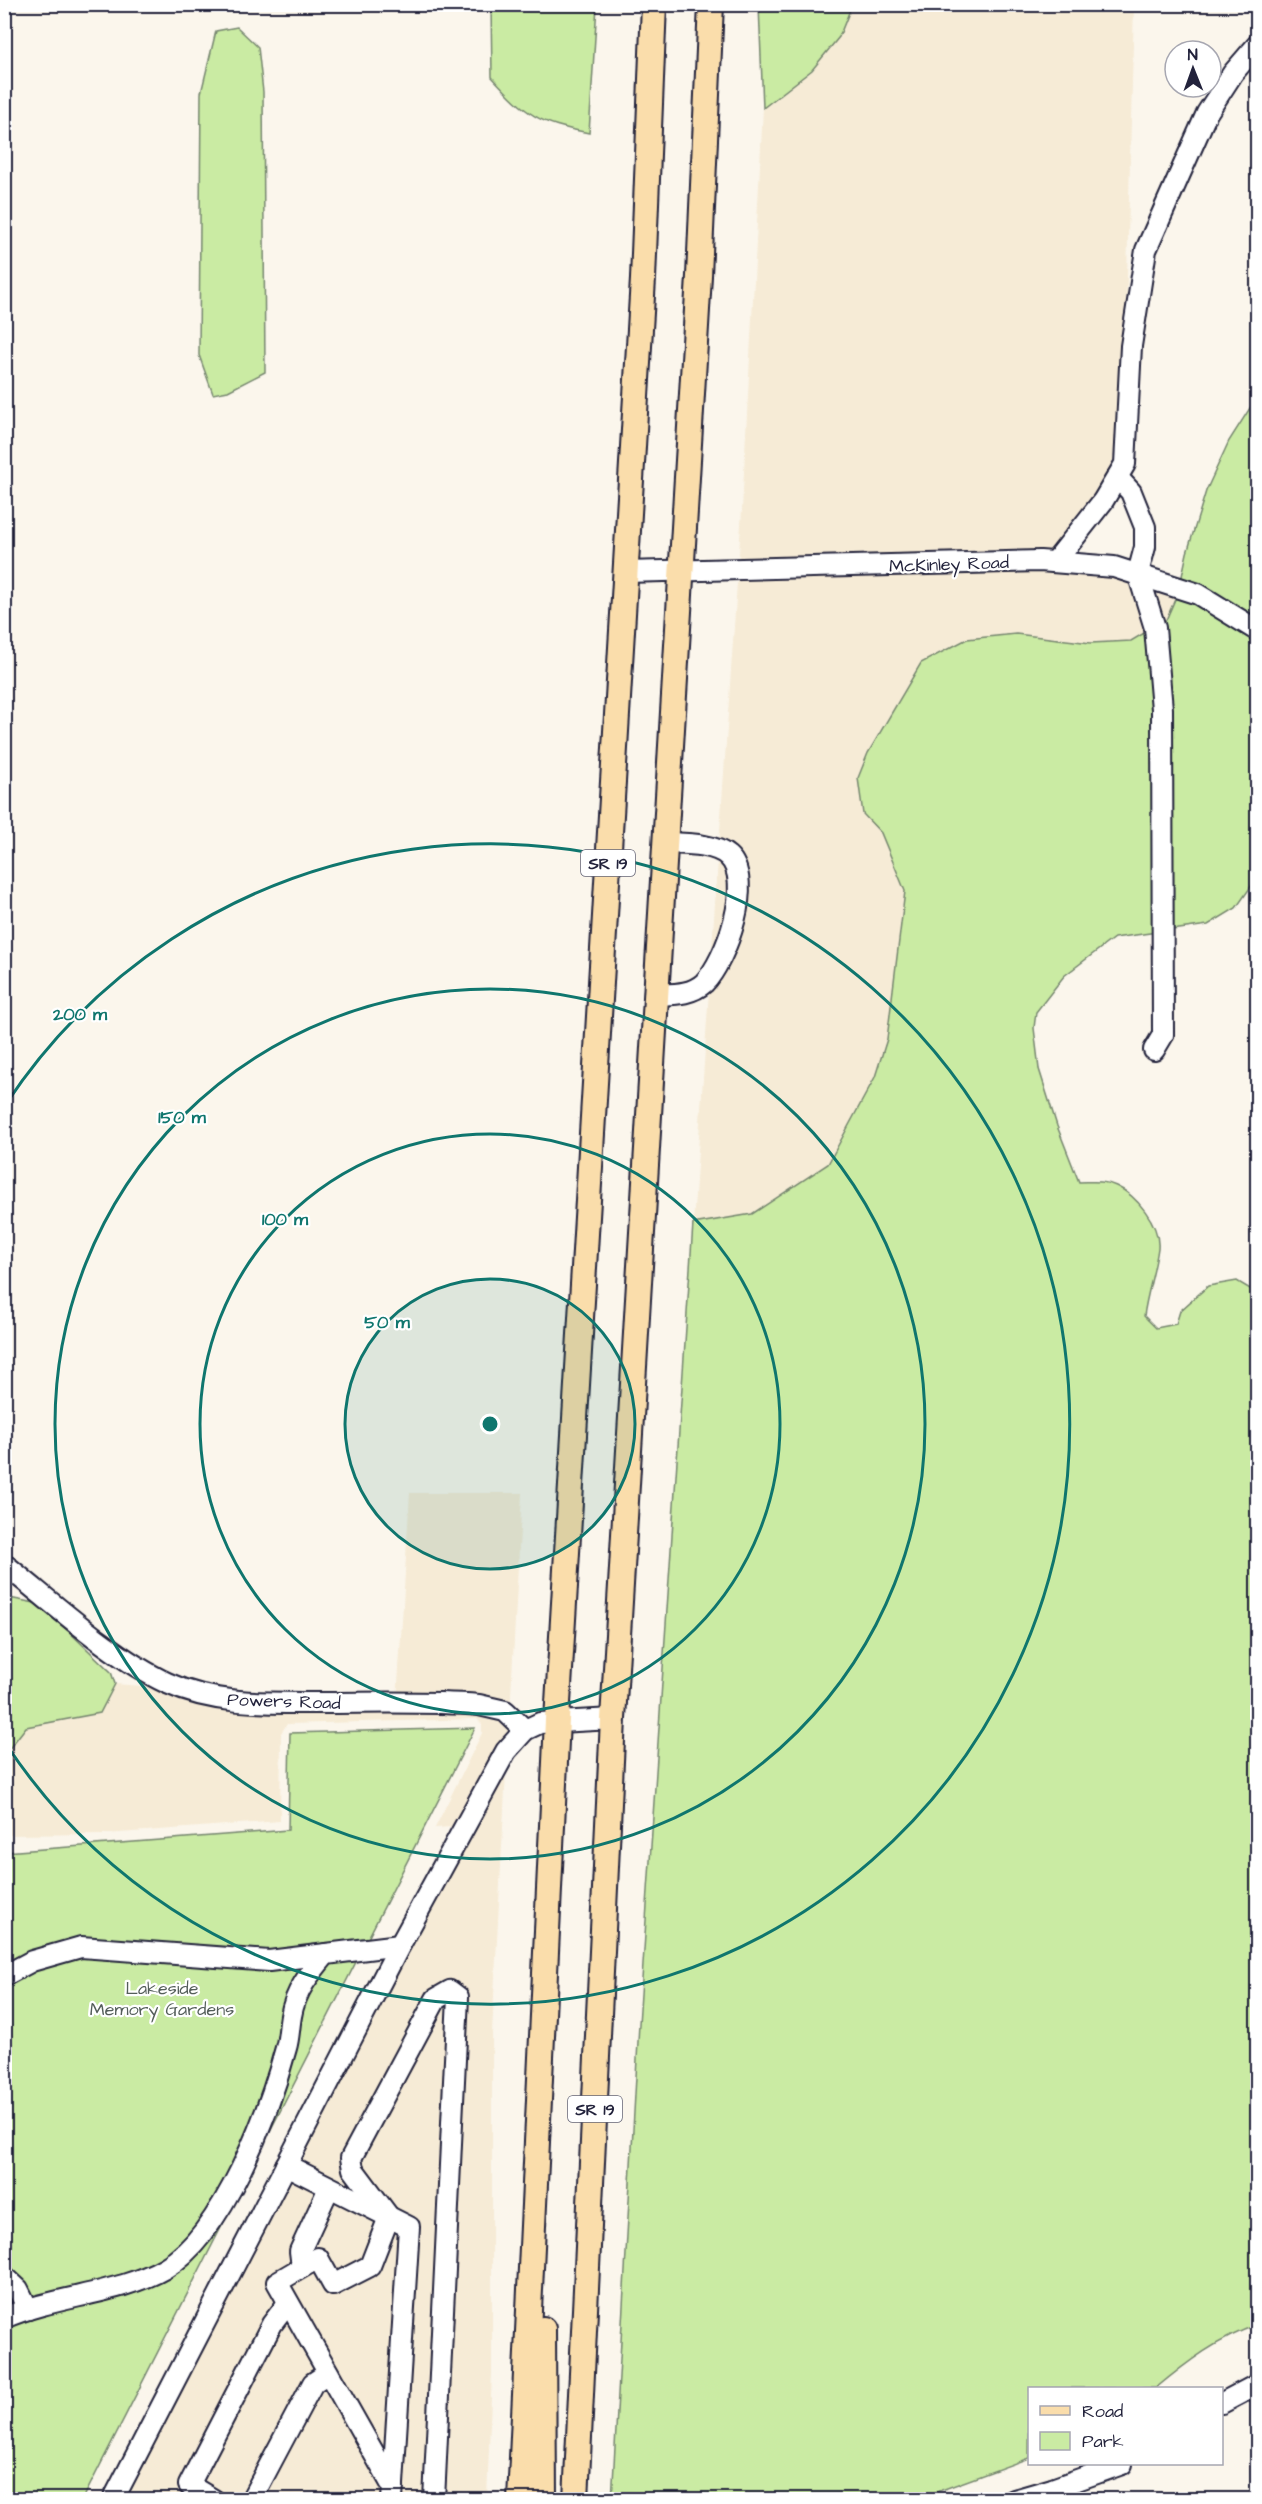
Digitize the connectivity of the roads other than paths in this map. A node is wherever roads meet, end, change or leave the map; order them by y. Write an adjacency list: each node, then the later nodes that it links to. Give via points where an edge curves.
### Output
1 (654, 4): 6 (main road, SR 19)
2 (711, 4): 7 (main road, SR 19)
3 (1257, 44): 4 (street, via 1207,113 1146,250 1131,346 1125,464)
4 (1118, 478): 5 (street); 8 (street, via 1134,498 1145,527 1145,547)
5 (1055, 562): 7 (street, McKinley Road, via 792,566); 8 (street, McKinley Road)
6 (625, 572): 7 (street, McKinley Road); 15 (main road, SR 19)
7 (682, 572): 10 (main road, SR 19)
8 (1138, 573): 9 (street, McKinley Road, via 1198,594); 12 (street, via 1155,628 1162,709 1164,1023 1163,1035)
9 (1257, 631)
10 (666, 843): 11 (main road, SR 19); 11 (street, via 726,853 734,862 738,885 735,918 720,964 703,984 686,993)
11 (656, 994): 14 (main road, SR 19)
12 (1154, 1050)
13 (4, 1564): 16 (street, Powers Road, via 130,1661 191,1692 262,1703 479,1705 505,1711)
14 (613, 1719): 15 (street); 40 (main road, SR 19)
15 (557, 1720): 16 (street); 25 (main road, SR 19)
16 (525, 1730): 17 (street, via 506,1751)
17 (400, 1945): 18 (street); 20 (street)
18 (326, 1954): 19 (street, via 269,1960 226,1959 81,1947 33,1961); 27 (street, via 298,1994 273,2090 229,2196 184,2254 166,2268 138,2279)
19 (4, 1976)
20 (286, 2165): 21 (street); 34 (street)
21 (329, 2188): 22 (street); 23 (street, via 300,2250)
22 (389, 2217): 23 (street, via 370,2266 333,2285 318,2258); 33 (street, via 410,2227); 37 (street, via 353,2169 351,2158 436,1998 450,1991 458,1998)
23 (302, 2267): 26 (street, via 277,2282)
24 (4, 2276): 27 (street, via 18,2289)
25 (529, 2294): 38 (main road, SR 19); 39 (main road, via 543,2324)
26 (288, 2303): 29 (street); 35 (street, via 272,2324 189,2485)
27 (27, 2309): 28 (street)
28 (4, 2318)
29 (328, 2373): 33 (street); 36 (street, via 312,2384)
30 (1257, 2384): 31 (street)
31 (1223, 2402)
32 (1117, 2465): 41 (street)
33 (392, 2493)
34 (113, 2499)
35 (214, 2499)
36 (250, 2499)
37 (434, 2499)
38 (520, 2499)
39 (544, 2499)
40 (576, 2499)
41 (1014, 2499)

